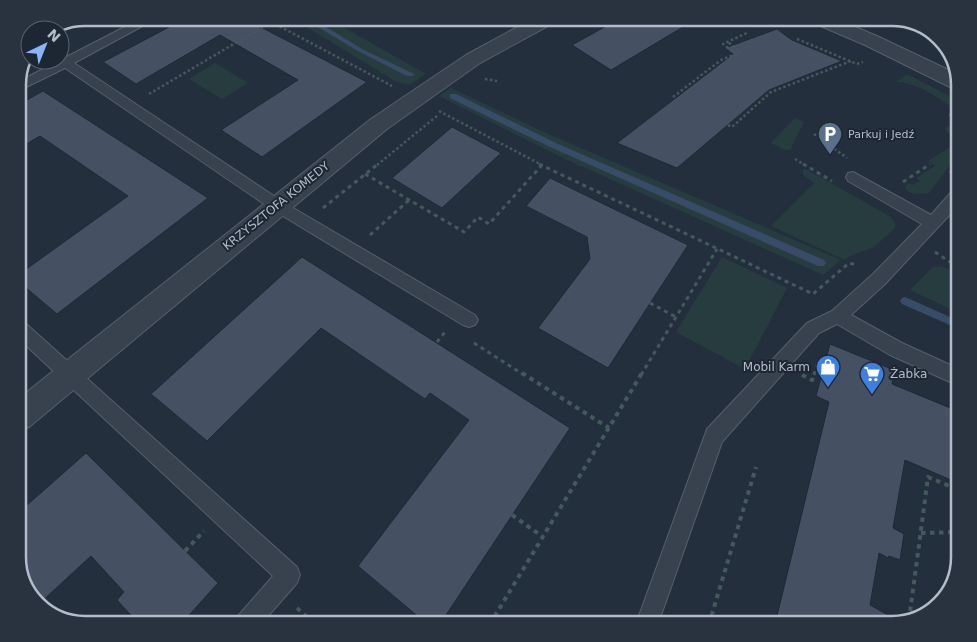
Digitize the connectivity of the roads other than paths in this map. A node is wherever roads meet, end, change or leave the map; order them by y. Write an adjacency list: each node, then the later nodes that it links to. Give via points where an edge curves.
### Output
1 (138, 26): 4 (lane)
2 (536, 26): 10 (street, KRZYSZTOFA KOMEDY, via 405,93)
3 (835, 26): 7 (street)
4 (70, 61)
5 (70, 66): 10 (lane)
6 (52, 70): 8 (lane)
7 (950, 79)
8 (26, 83)
9 (853, 176): 12 (lane)
10 (278, 206): 14 (lane); 16 (street, KRZYSZTOFA KOMEDY)
11 (951, 207): 12 (lane)
12 (933, 223): 13 (lane)
13 (838, 316): 17 (lane, via 896,349); 20 (lane, via 813,328 714,436)
14 (469, 320)
15 (26, 334): 16 (lane)
16 (70, 374): 18 (street, KRZYSZTOFA KOMEDY); 19 (lane, via 288,575)
17 (951, 374)
18 (26, 410)
19 (253, 616)
20 (650, 616)

